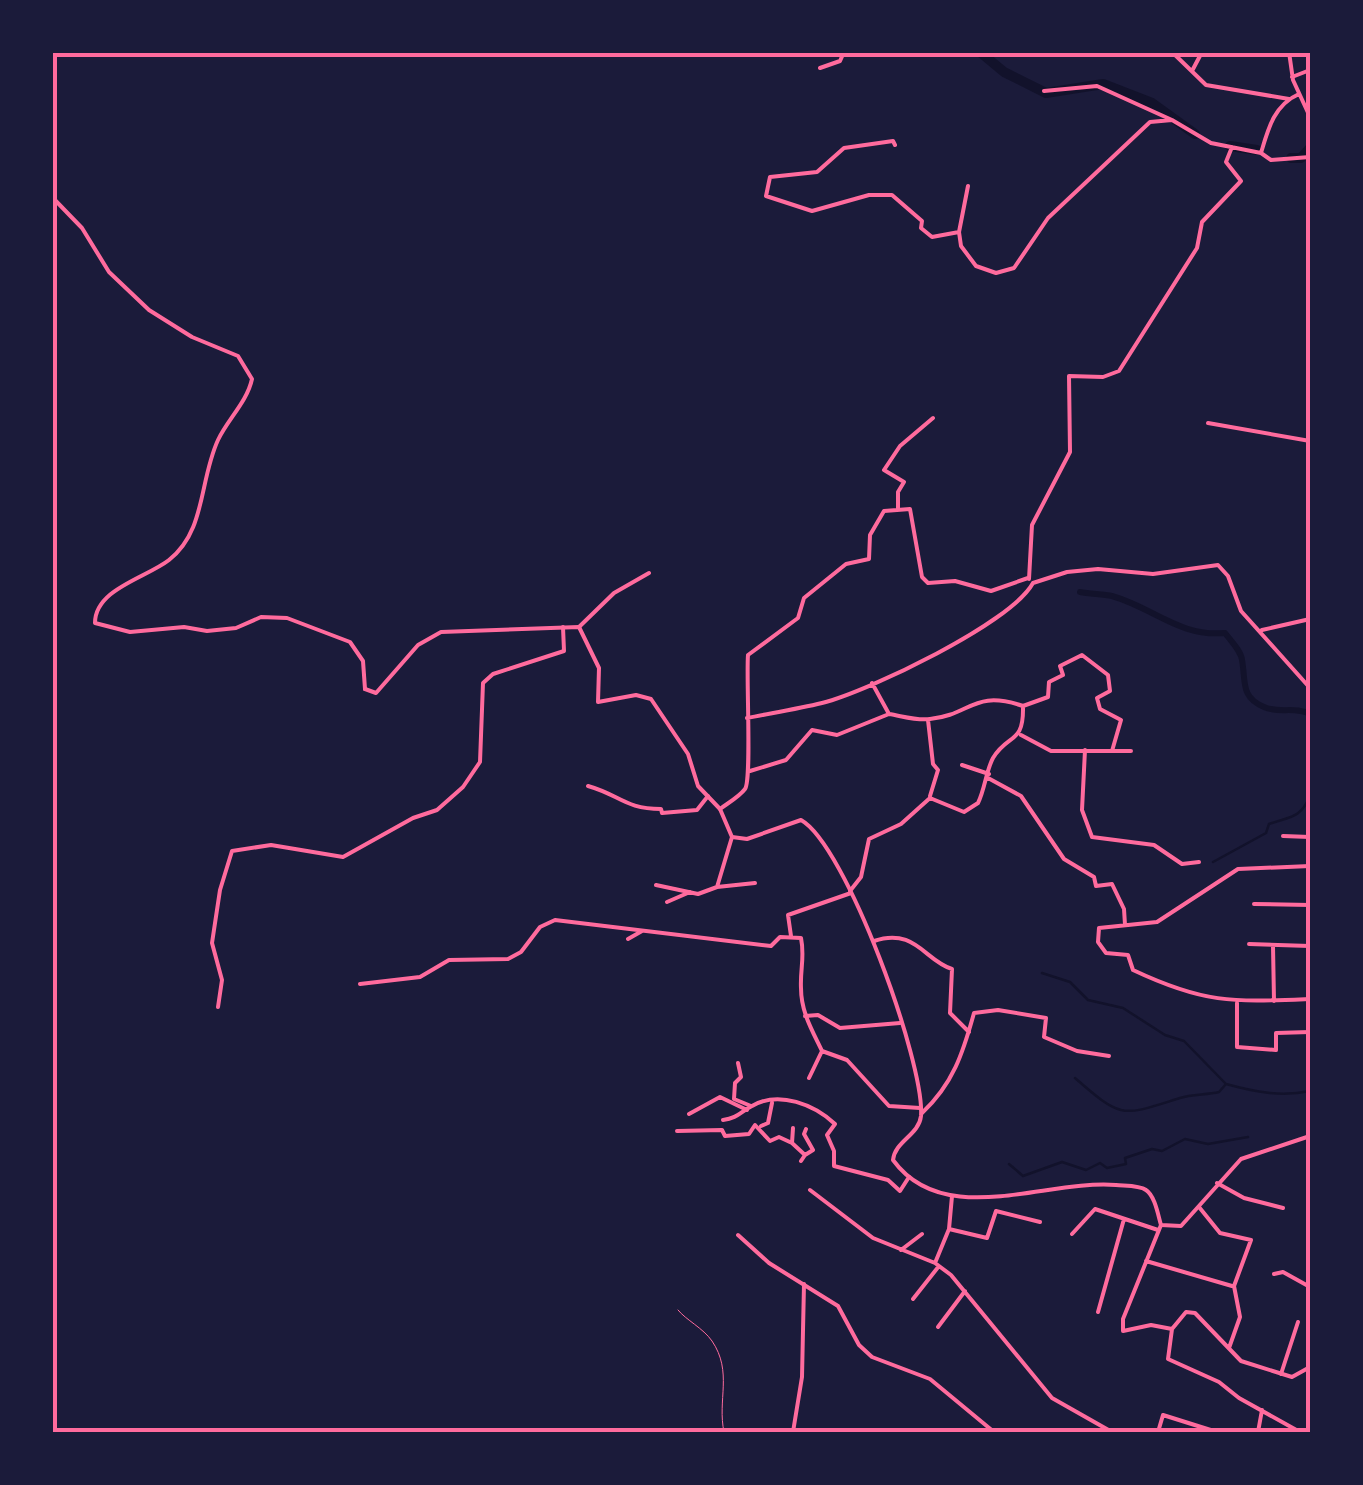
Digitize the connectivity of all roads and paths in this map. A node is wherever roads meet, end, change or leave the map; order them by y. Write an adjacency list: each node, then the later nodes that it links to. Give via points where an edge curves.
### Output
1 (844, 52): 5 (street, via 840,61)
2 (1172, 52): 7 (street)
3 (1202, 52): 7 (street)
4 (1289, 52): 8 (street)
5 (820, 68)
6 (1310, 70): 8 (street)
7 (1192, 72): 11 (street, via 1206,86)
8 (1292, 76): 10 (street)
9 (1044, 91): 13 (street, via 1096,86)
10 (1299, 94): 11 (street); 12 (street)
11 (1288, 99): 16 (street, via 1268,125)
12 (1310, 117)
13 (1172, 120): 15 (street, via 1196,137); 20 (street, via 1150,122 1048,218 1014,268 996,273 976,266)
14 (896, 145): 20 (street, via 844,148 817,172 770,177 766,196 812,211 892,195 932,237)
15 (1232, 147): 16 (street); 26 (street, via 1226,162 1241,180 1202,222 1197,248 1119,371 1103,378 1069,376 1070,452 1032,526)
16 (1261, 153): 17 (street, via 1270,160)
17 (1310, 157)
18 (968, 186): 20 (street)
19 (52, 197): 28 (street, via 82,228 109,272 149,310 238,356 251,374 248,393 212,455 194,532 168,561 100,605 95,624 130,632 184,626 207,631 261,617 286,618 350,642 363,661 366,689 376,692 418,645 441,632)
20 (959, 232)
21 (933, 418): 24 (street, via 884,470 904,482)
22 (1208, 424): 23 (street)
23 (1310, 441)
24 (898, 509): 26 (street, via 910,509 928,583 956,581 991,591); 35 (street, via 884,511 870,534 869,560 846,564 804,598 798,618 748,655)
25 (649, 573): 29 (street, via 614,593)
26 (1030, 580): 30 (street, via 1098,568 1153,574 1218,565 1241,611); 31 (street, via 1025,598 990,622)
27 (1310, 619): 30 (street)
28 (563, 627): 29 (street); 74 (street, via 564,651 482,683 480,762 437,810 344,857 270,845 232,851 212,943 222,980)
29 (579, 627): 45 (street, via 599,668 598,702 651,699)
30 (1262, 630): 32 (street)
31 (872, 683): 34 (street); 35 (street, via 824,702)
32 (1310, 688)
33 (1024, 706): 36 (street, via 980,698); 37 (street); 40 (street, via 1048,697 1049,682 1064,675 1060,666 1082,655 1108,675 1110,690 1097,698 1100,708 1121,720)
34 (889, 714): 36 (street); 42 (street, via 837,735 812,730 786,760)
35 (746, 718): 42 (street)
36 (928, 720): 46 (street, via 938,770)
37 (1021, 735): 38 (street, via 1052,751); 43 (street, via 994,757)
38 (1085, 750): 40 (street); 51 (street, via 1082,810 1092,836 1154,844 1182,864)
39 (1131, 750): 40 (street)
40 (1112, 751)
41 (962, 765): 43 (street)
42 (750, 771): 47 (street, via 745,789)
43 (988, 776): 46 (street, via 972,809); 61 (street, via 1021,796 1064,859 1094,877 1096,886 1112,884)
44 (588, 786): 45 (street, via 634,809 662,813 697,810)
45 (708, 796): 47 (street)
46 (930, 798): 57 (street, via 901,824 869,839)
47 (720, 809): 50 (street)
48 (1283, 836): 49 (street)
49 (1310, 837)
50 (732, 838): 55 (street); 57 (street, via 801,820 814,827)
51 (1199, 862)
52 (1310, 866): 61 (street, via 1238,868 1158,922)
53 (755, 883): 55 (street)
54 (656, 884): 56 (street)
55 (718, 888): 56 (street)
56 (690, 892): 58 (street)
57 (851, 892): 64 (street, via 788,915); 66 (street)
58 (668, 902)
59 (1254, 904): 60 (street)
60 (1310, 905)
61 (1125, 925): 73 (street, via 1099,928 1106,954 1128,955 1133,970 1175,989)
62 (1310, 926): 69 (street)
63 (642, 931): 64 (street, via 771,946); 65 (street); 70 (street, via 555,920 508,959 449,960 420,977)
64 (792, 936): 75 (street, via 801,938 806,961 800,985)
65 (628, 939)
66 (874, 941): 76 (street); 77 (street, via 912,941 952,969 950,1014)
67 (1249, 944): 68 (street)
68 (1274, 944): 69 (street); 72 (street)
69 (1309, 946)
70 (360, 984)
71 (1310, 999): 72 (street)
72 (1274, 1001): 73 (street)
73 (1237, 1002): 78 (street, via 1237,1046 1276,1050 1276,1033)
74 (218, 1007)
75 (804, 1016): 76 (street, via 840,1028); 79 (street)
76 (900, 1023): 85 (street)
77 (969, 1032): 80 (street, via 974,1013 1025,1014 1046,1018 1044,1037); 85 (street, via 944,1092)
78 (1310, 1032)
79 (822, 1051): 82 (street); 85 (street, via 847,1060 890,1106)
80 (1109, 1056)
81 (738, 1063): 84 (street, via 742,1077 734,1084 734,1100)
82 (809, 1078)
83 (772, 1103): 84 (street); 88 (street, via 768,1123); 96 (street, via 798,1100 832,1120 827,1135 834,1166 888,1180 900,1192)
84 (749, 1108): 86 (street, via 720,1097); 87 (street)
85 (921, 1111): 96 (street, via 919,1124 893,1154)
86 (689, 1114)
87 (724, 1120)
88 (760, 1128): 91 (street, via 725,1136 711,1128); 93 (street, via 770,1141)
89 (794, 1128): 93 (street)
90 (806, 1129): 94 (street, via 813,1150)
91 (678, 1131)
92 (1310, 1136): 97 (street, via 1254,1151)
93 (792, 1143): 94 (street)
94 (805, 1154): 95 (street)
95 (801, 1161)
96 (909, 1176): 99 (street)
97 (1216, 1184): 100 (street); 101 (street)
98 (810, 1190): 109 (street, via 872,1238)
99 (952, 1196): 104 (street, via 1082,1184 1142,1188 1152,1197); 105 (street)
100 (1199, 1207): 104 (street, via 1180,1226); 114 (street, via 1220,1233 1251,1240)
101 (1283, 1208)
102 (1124, 1219): 104 (street); 107 (street, via 1095,1208); 119 (street)
103 (1040, 1222): 105 (street, via 996,1211 987,1238)
104 (1160, 1228): 110 (street)
105 (949, 1229): 111 (street)
106 (922, 1234): 109 (street)
107 (1072, 1234)
108 (738, 1235): 113 (street)
109 (900, 1250): 111 (street)
110 (1146, 1261): 114 (street); 122 (street, via 1122,1318 1123,1331)
111 (937, 1264): 116 (street); 117 (street)
112 (1274, 1274): 115 (street)
113 (804, 1284): 128 (street); 129 (street, via 838,1306 872,1357 930,1379)
114 (1234, 1286): 123 (street, via 1240,1317)
115 (1310, 1287)
116 (965, 1292): 121 (street); 130 (street, via 1052,1398)
117 (913, 1299)
118 (678, 1310): 127 (path, via 723,1359 718,1415)
119 (1098, 1312)
120 (1298, 1322): 125 (street)
121 (938, 1327)
122 (1172, 1329): 123 (street, via 1186,1312 1195,1313); 126 (street, via 1168,1359)
123 (1229, 1348): 125 (street, via 1241,1361)
124 (1310, 1368): 125 (street, via 1292,1377)
125 (1281, 1374)
126 (1262, 1410): 133 (street); 134 (street)
127 (724, 1432)
128 (793, 1432)
129 (994, 1432)
130 (1112, 1432)
131 (1158, 1432): 132 (street, via 1163,1415)
132 (1217, 1432)
133 (1258, 1432)
134 (1300, 1432)

